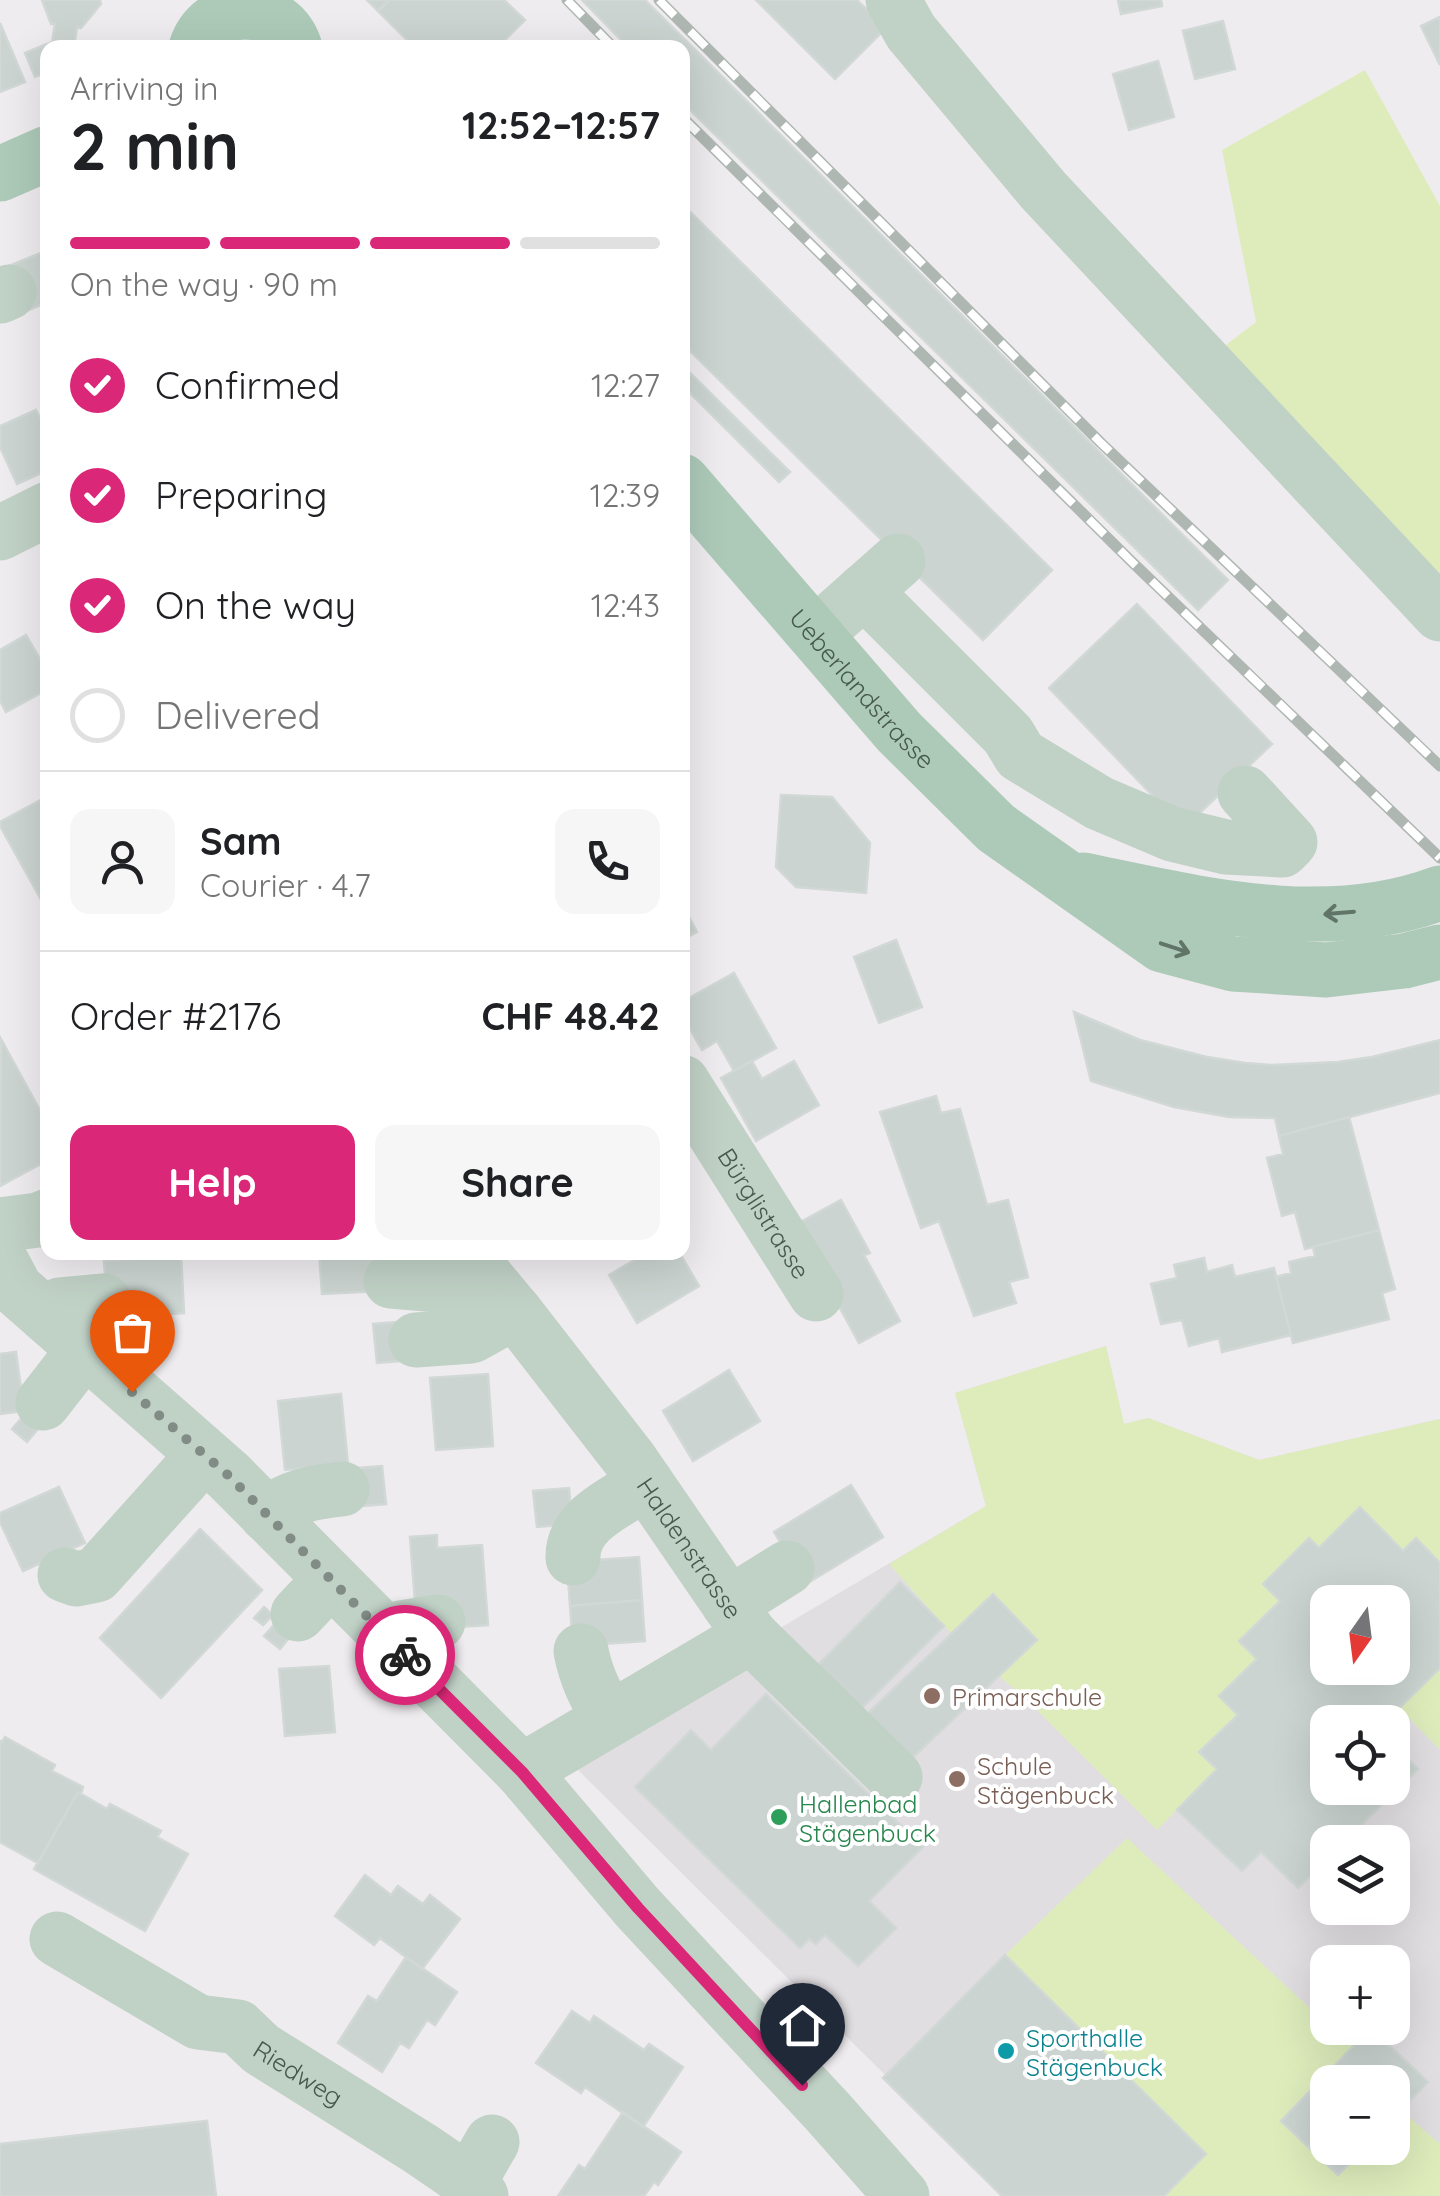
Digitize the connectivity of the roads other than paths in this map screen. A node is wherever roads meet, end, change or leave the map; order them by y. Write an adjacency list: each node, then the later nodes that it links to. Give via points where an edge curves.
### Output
1 (892, 0): 9 (street, via 911,32 1043,190)
2 (217, 20): 3 (main road, via 250,10 283,26)
3 (290, 40)
4 (40, 157): 5 (main road)
5 (0, 174)
6 (690, 489): 10 (main road, Ueberlandstrasse)
7 (40, 514): 8 (street)
8 (0, 532)
9 (1440, 614)
10 (804, 622): 11 (street, via 878,563 1020,755 1099,803 1172,834 1226,847 1282,850 1290,842); 12 (main road, Ueberlandstrasse, via 996,828)
11 (1245, 792)
12 (1064, 876): 13 (main road, Ueberlandstrasse, one-way to 12, via 1328,916 1248,911); 14 (main road, Ueberlandstrasse, one-way to 14, via 1162,945 1233,964 1326,970)
13 (1440, 893)
14 (1440, 952)
15 (697, 1088): 21 (street, Bürglistrasse)
16 (40, 1219): 17 (street)
17 (0, 1225)
18 (0, 1259): 22 (street, via 16,1289)
19 (488, 1280): 20 (street, via 462,1286); 23 (street, via 471,1336); 30 (street, Haldenstrasse, via 600,1514)
20 (390, 1282)
21 (816, 1294)
22 (79, 1322): 24 (street); 25 (street)
23 (416, 1340)
24 (43, 1403)
25 (204, 1456): 27 (street); 29 (street, via 96,1574)
26 (342, 1489): 27 (street, via 307,1493)
27 (267, 1515): 33 (street, via 314,1597 414,1631)
28 (788, 1568): 30 (street)
29 (65, 1575)
30 (740, 1620): 32 (street, Haldenstrasse); 34 (street)
31 (581, 1651): 32 (street, via 585,1674)
32 (610, 1719): 33 (street, Haldenstrasse)
33 (522, 1772): 37 (street)
34 (896, 1778)
35 (57, 1939): 36 (street, Riedweg, via 198,2022 238,2027 421,2148)
36 (480, 2173)
37 (902, 2196)

